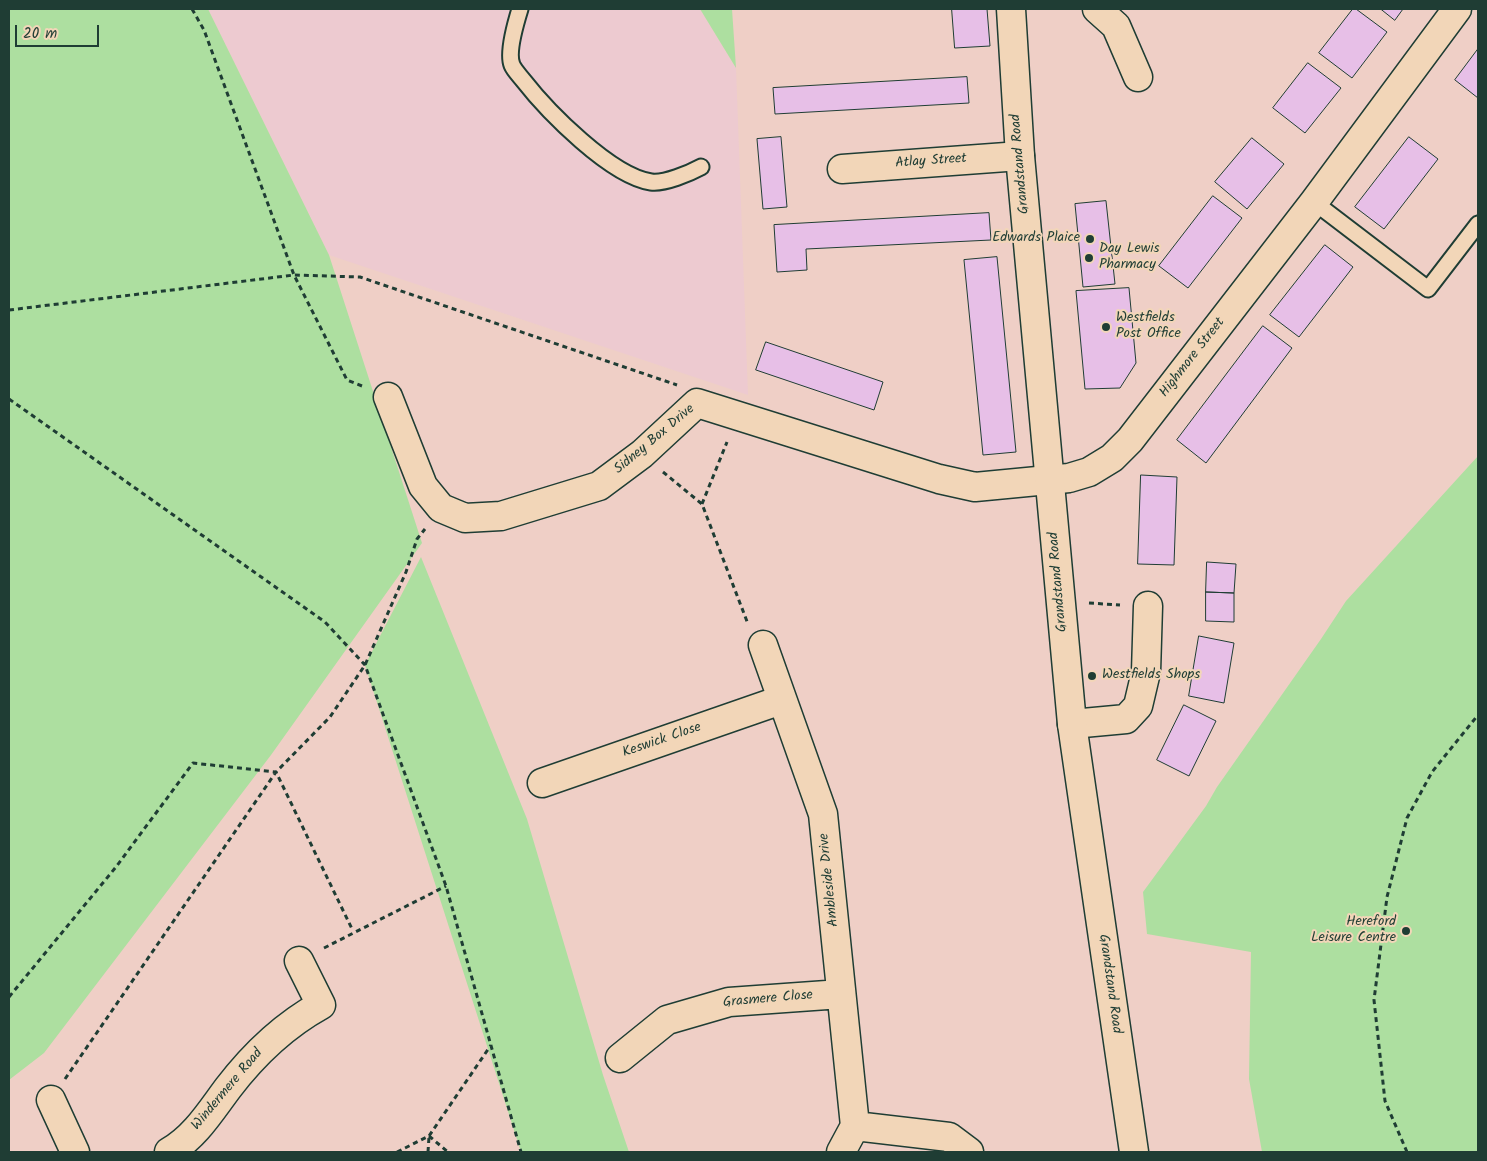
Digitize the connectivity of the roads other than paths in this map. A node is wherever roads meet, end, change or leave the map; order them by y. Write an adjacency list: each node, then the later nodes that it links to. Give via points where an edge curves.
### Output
1 (520, 9): 7 (lane, via 513,34 512,65 533,93 580,140 624,172 652,182)
2 (1011, 9): 6 (street, Grandstand Road)
3 (1097, 9): 5 (street, via 1116,26)
4 (1457, 9): 9 (street, Highmore Street)
5 (1138, 76)
6 (1020, 156): 8 (street, Atlay Street); 12 (street, Grandstand Road)
7 (702, 167)
8 (842, 169)
9 (1314, 202): 10 (lane, via 1428,289); 12 (street, Highmore Street, via 1130,440 1112,458 1090,472)
10 (1478, 224)
11 (388, 397): 12 (street, Sidney Box Drive, via 423,486 441,508 465,518 501,516 599,486 642,454 697,403 939,479 975,487)
12 (1050, 480): 16 (street, Grandstand Road)
13 (1148, 606): 16 (street, via 1146,672 1138,706 1126,719)
14 (763, 645): 15 (street, Ambleside Drive)
15 (782, 700): 17 (street, Keswick Close); 19 (street, Ambleside Drive, via 823,814)
16 (1072, 724): 27 (street, Grandstand Road)
17 (542, 783)
18 (299, 961): 24 (street, Windermere Road, via 321,1006 298,1018 250,1060 202,1124)
19 (841, 994): 20 (street, Grasmere Close, via 729,1002 667,1020); 22 (street, Ambleside Drive)
20 (620, 1058)
21 (51, 1100): 23 (street)
22 (855, 1126): 25 (street); 26 (street, via 949,1137)
23 (75, 1152)
24 (169, 1152)
25 (841, 1152)
26 (969, 1152)
27 (1134, 1152)

